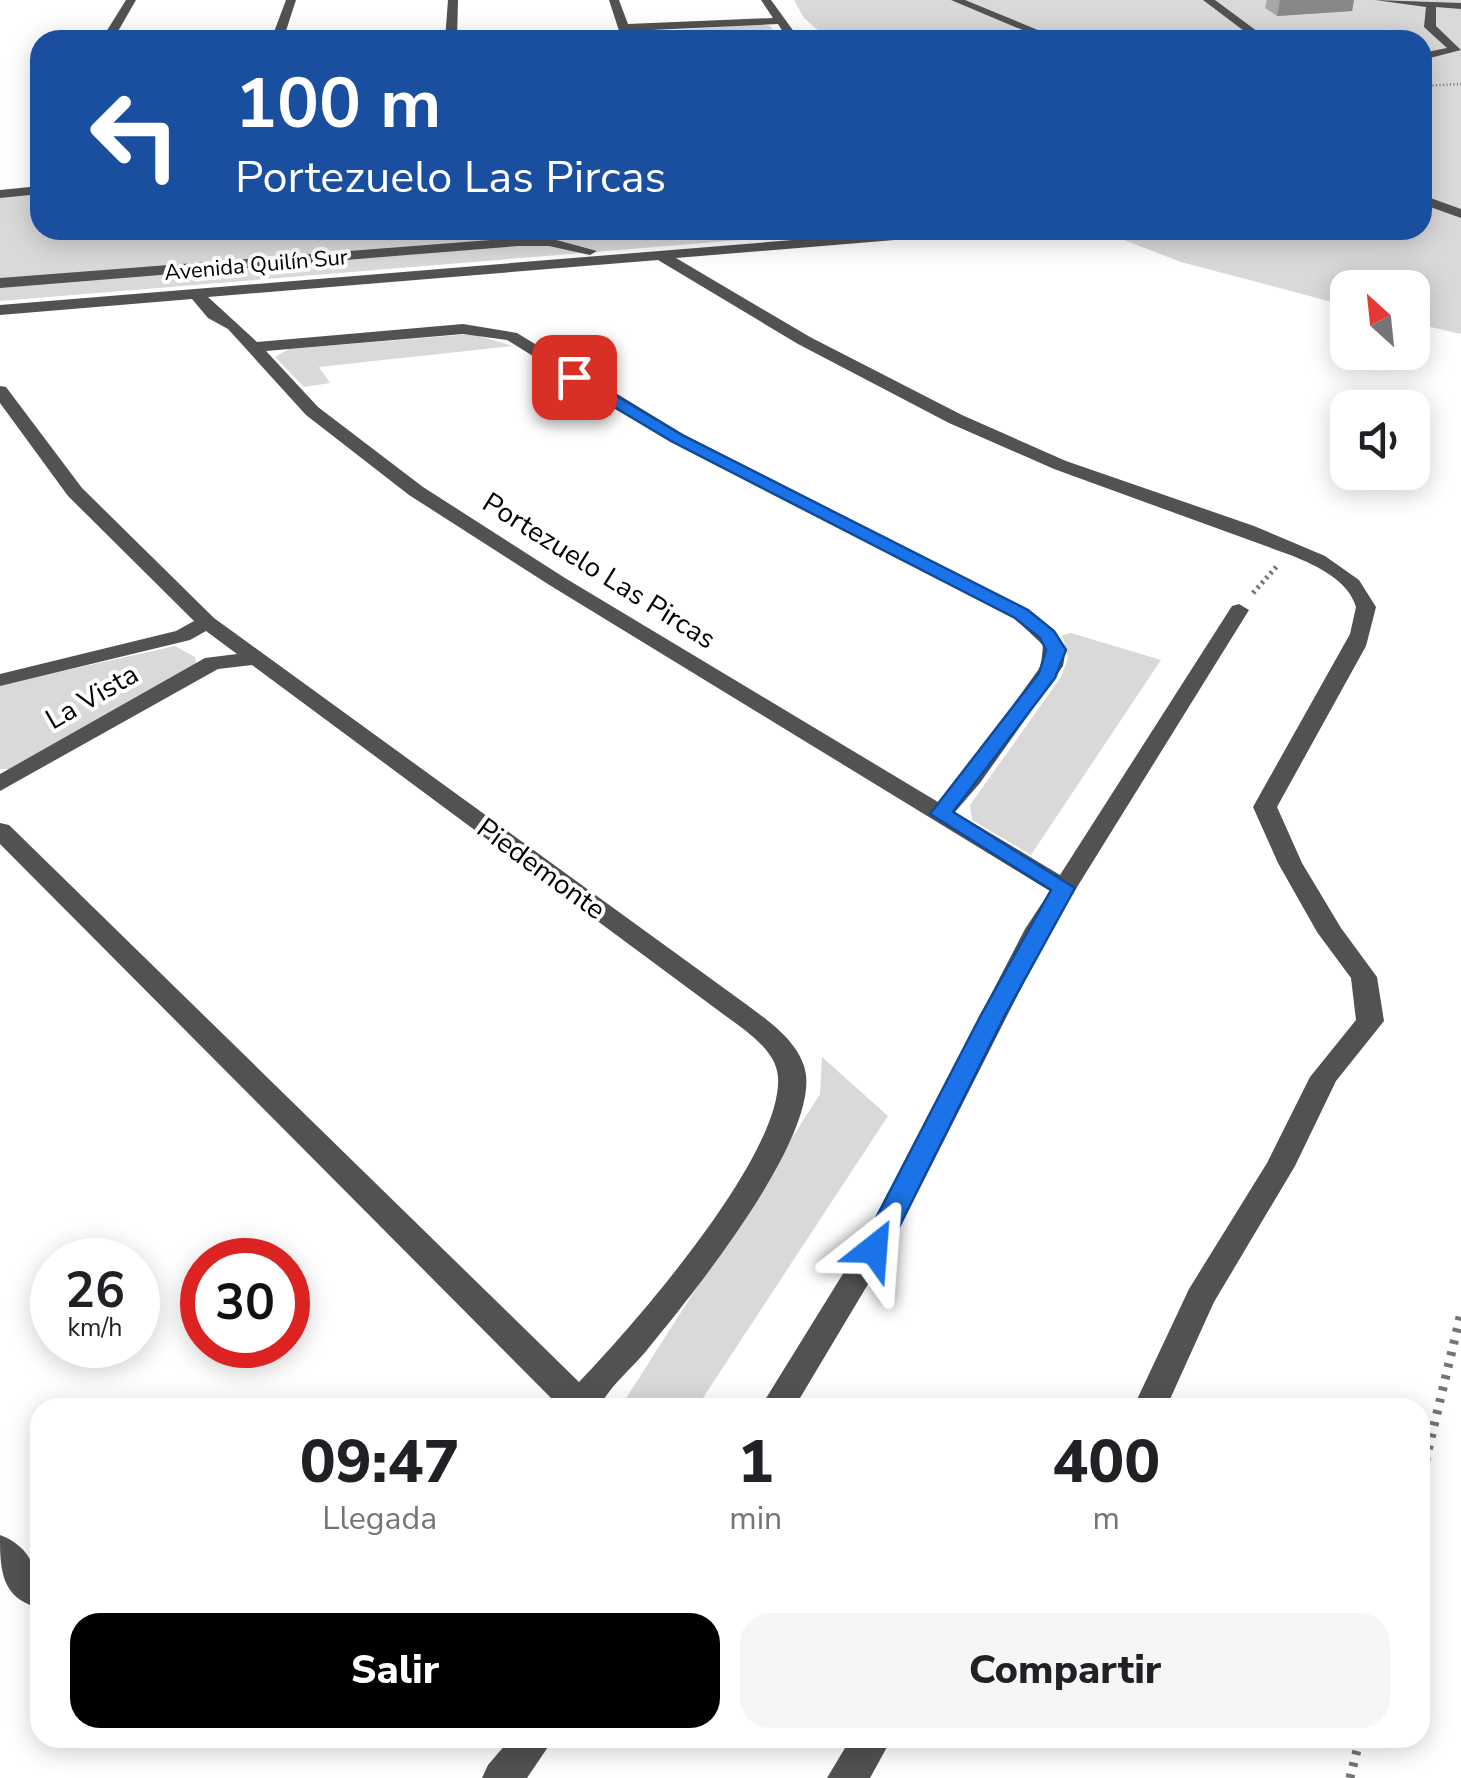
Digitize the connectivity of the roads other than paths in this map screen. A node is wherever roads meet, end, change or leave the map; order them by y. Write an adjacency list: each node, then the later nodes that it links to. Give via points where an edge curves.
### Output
1 (131, 0): 12 (street)
2 (291, 0): 13 (street)
3 (453, 0): 14 (street)
4 (614, 0): 15 (street)
5 (766, 0): 11 (street)
6 (956, 0): 18 (street)
7 (1208, 0): 19 (street)
8 (1380, 0): 9 (street)
9 (1431, 6): 10 (street); 20 (street, via 1430,27 1456,49)
10 (1461, 6)
11 (778, 22): 16 (street); 17 (street)
12 (112, 30)
13 (281, 30)
14 (452, 30)
15 (624, 30)
16 (676, 30)
17 (785, 30)
18 (1031, 30)
19 (1250, 30)
20 (1432, 55)
21 (30, 191): 22 (street)
22 (0, 194)
23 (1432, 202): 24 (street)
24 (1461, 214)
25 (832, 240): 26 (street)
26 (657, 253): 27 (street); 48 (street, via 829,357 988,435 1324,562 1366,602 1368,618 1266,807 1330,932 1364,976 1370,1021 1324,1077 1280,1166 1200,1298)
27 (619, 256): 28 (street, via 538,241); 29 (street, Avenida Quilín Sur)
28 (0, 283)
29 (218, 290): 30 (street, Avenida Quilín Sur); 32 (street, Portezuelo Las Pircas, via 236,314)
30 (194, 292): 31 (street, Avenida Quilín Sur); 32 (street, Portezuelo Las Pircas)
31 (0, 310)
32 (234, 326): 33 (street, Portezuelo Las Pircas)
33 (252, 347): 42 (street, Portezuelo Las Pircas, via 312,412 430,501); 42 (street, via 463,329 511,336 654,426 1032,621 1053,642 1052,666)
34 (0, 391): 36 (street, Piedemonte, via 75,492)
35 (1239, 610): 44 (street)
36 (206, 622): 37 (street, La Vista); 38 (street, Piedemonte)
37 (182, 636): 39 (street); 40 (street, La Vista)
38 (257, 658): 39 (street, La Vista); 46 (street, Piedemonte, via 744,1017 788,1063 789,1110 755,1172 674,1293)
39 (213, 662): 41 (street, La Vista)
40 (0, 680)
41 (0, 784)
42 (940, 814): 44 (street, Portezuelo Las Pircas)
43 (0, 830): 45 (street, Piedemonte)
44 (1063, 888): 47 (street, via 874,1249)
45 (573, 1398)
46 (588, 1398)
47 (782, 1398)
48 (1154, 1398)
49 (0, 1551): 50 (street)
50 (30, 1589)
51 (527, 1748): 53 (street)
52 (866, 1748): 54 (street)
53 (502, 1778)
54 (847, 1778)

